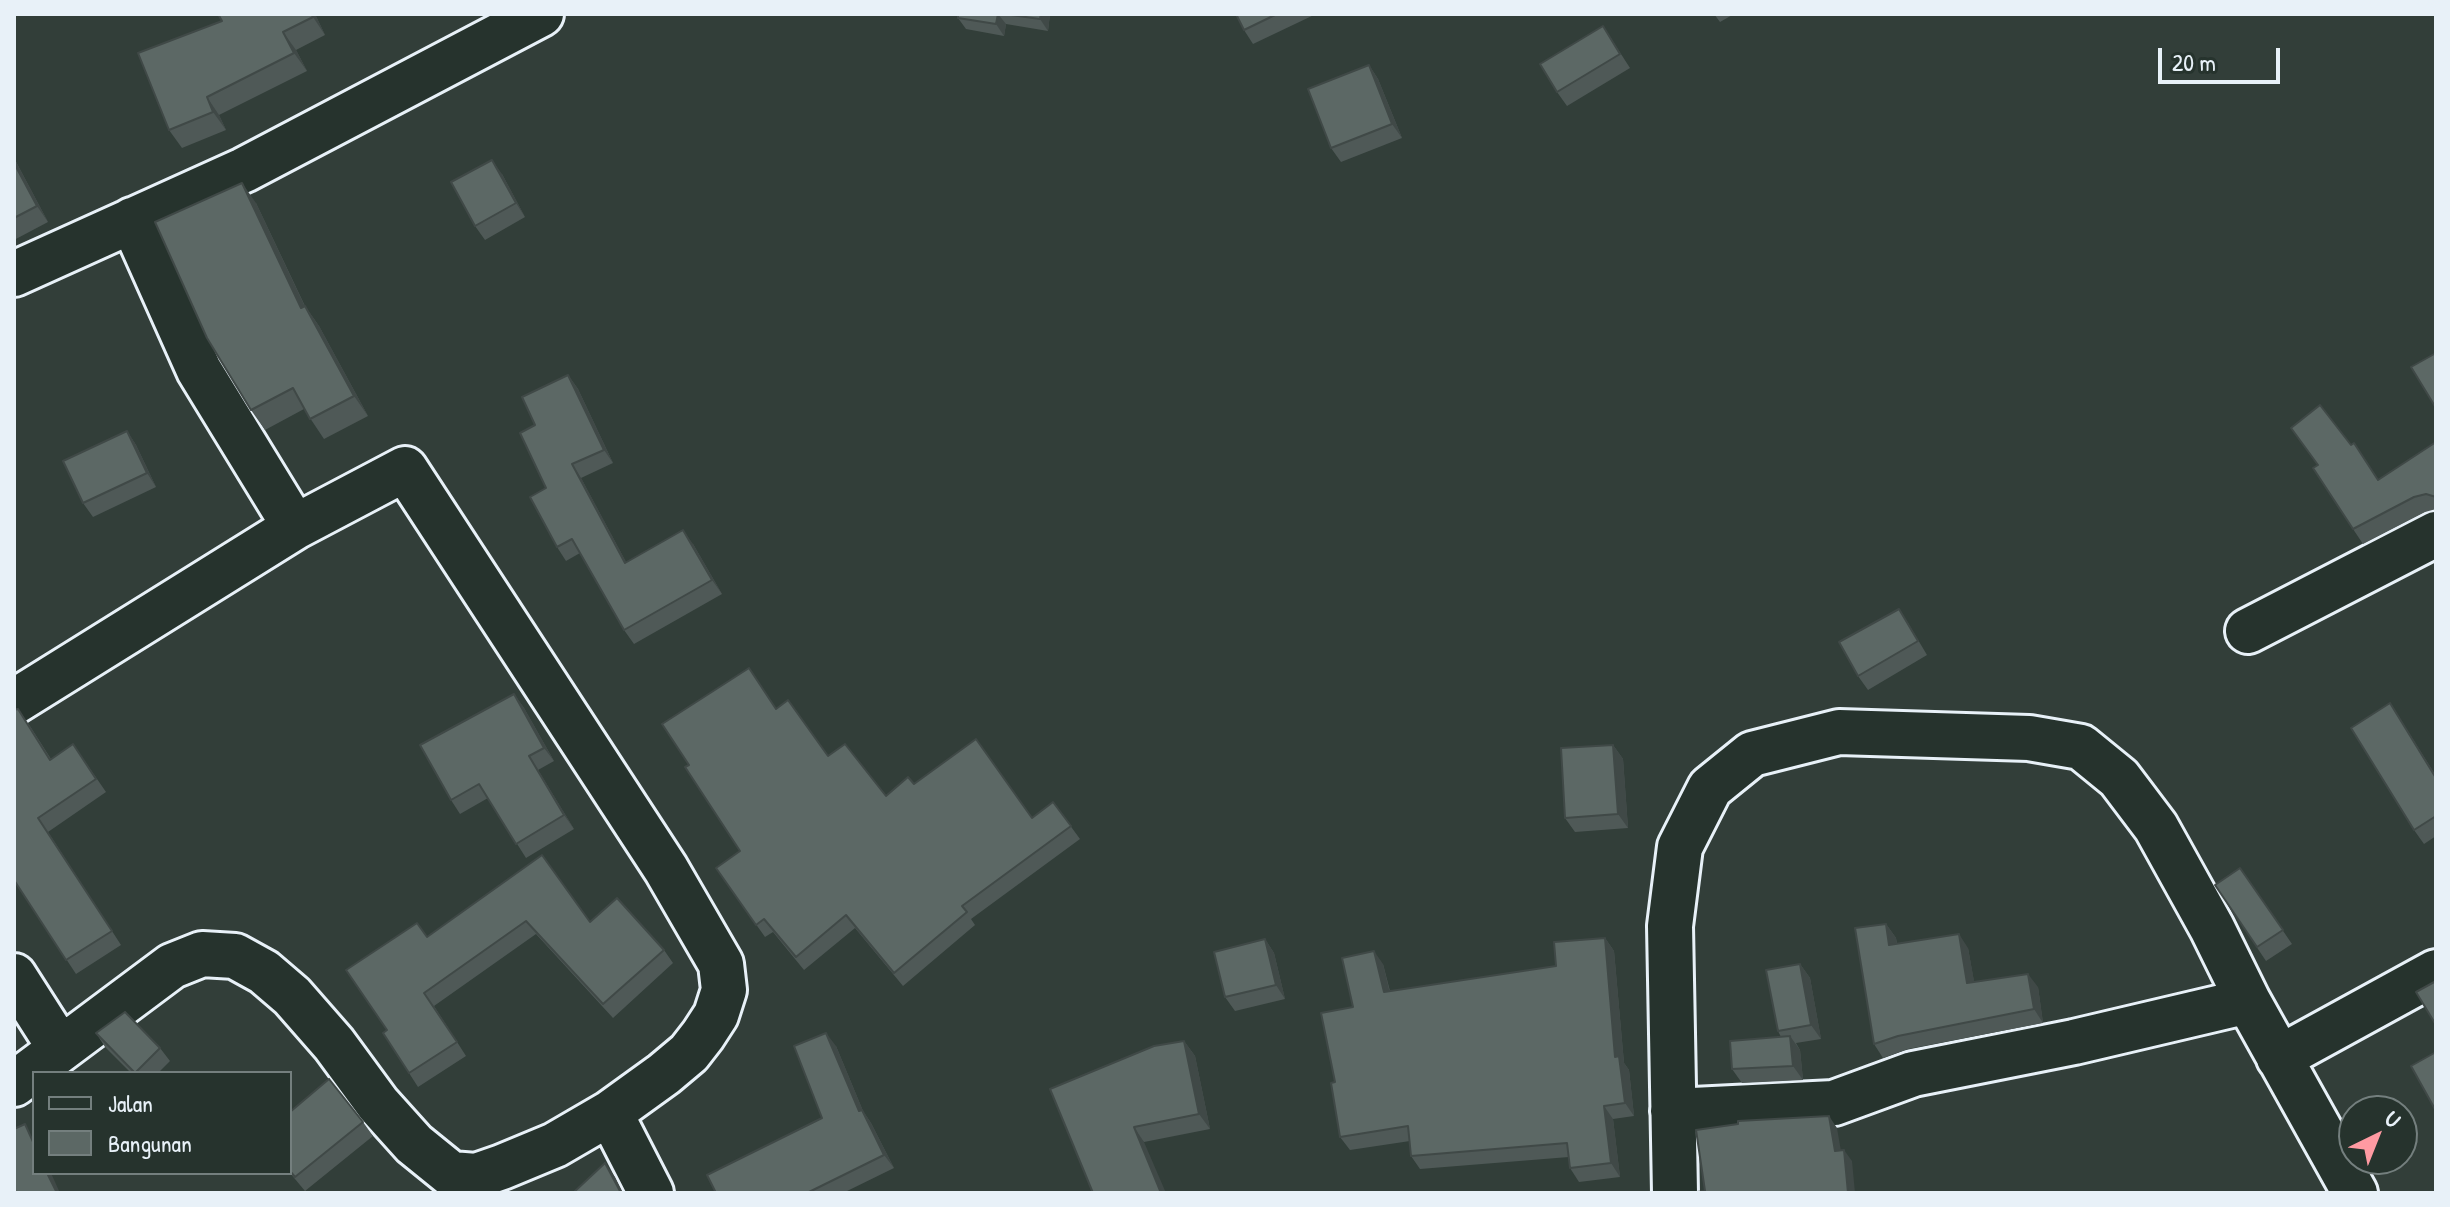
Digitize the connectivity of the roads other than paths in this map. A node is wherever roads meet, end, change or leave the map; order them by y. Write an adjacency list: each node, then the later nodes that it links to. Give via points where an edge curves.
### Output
1 (541, 14): 2 (street, via 263,161)
2 (132, 220): 3 (street); 4 (street, via 199,370)
3 (14, 274)
4 (295, 527): 7 (street); 15 (street, via 405,469 666,869 721,964 724,990 703,1035 664,1074)
5 (2436, 534): 6 (street)
6 (2248, 631)
7 (14, 702)
8 (2436, 972): 12 (street)
9 (14, 976): 11 (street)
10 (2248, 1001): 12 (street); 14 (street, via 1913,1074 1834,1103); 14 (street, via 2156,827 2119,778 2081,747 2029,738 1839,732 1752,754 1710,788 1680,847 1670,926)
11 (60, 1048): 13 (street); 15 (street, via 172,966 202,954 235,956 292,996 378,1104 451,1174 476,1176 502,1167 555,1145)
12 (2279, 1058): 18 (street)
13 (14, 1084)
14 (1673, 1111): 17 (street)
15 (610, 1113): 16 (street)
16 (651, 1193)
17 (1675, 1193)
18 (2355, 1193)

